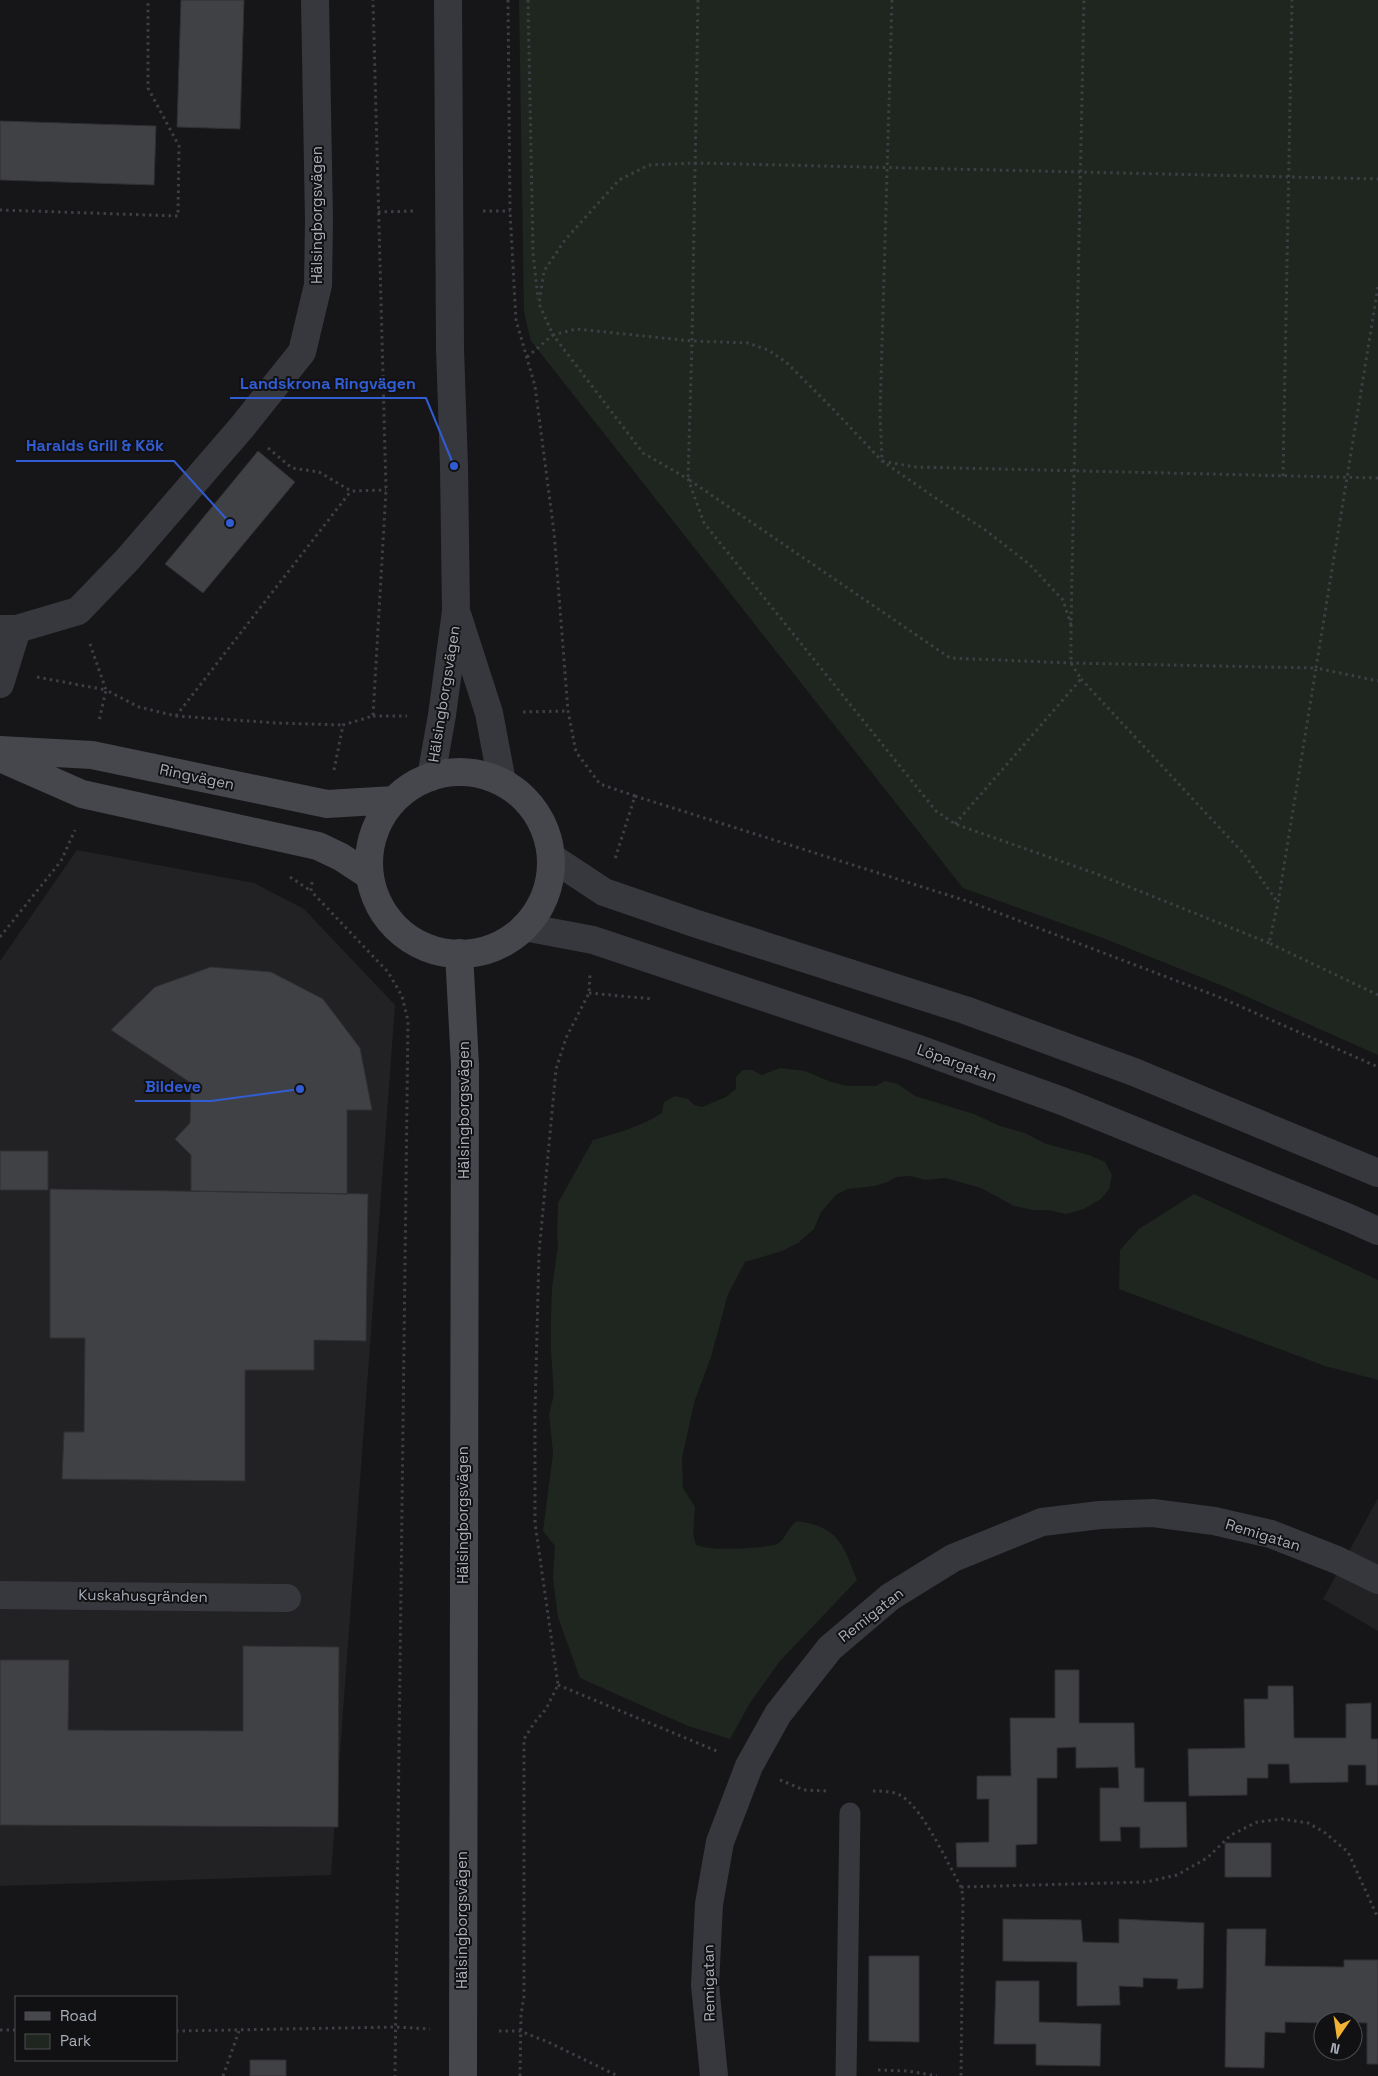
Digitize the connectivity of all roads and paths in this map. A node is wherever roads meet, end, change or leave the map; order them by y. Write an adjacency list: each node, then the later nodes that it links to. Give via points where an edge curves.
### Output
1 (148, 0): 16 (path, via 148,88 179,146 178,216)
2 (315, 0): 22 (street, Hälsingborgsvägen, via 318,285 302,352)
3 (373, 0): 29 (path)
4 (448, 0): 32 (street, Hälsingborgsvägen, via 450,348)
5 (508, 0): 21 (path, via 510,211 516,320)
6 (528, 0): 18 (path, via 532,253)
7 (698, 0): 11 (path)
8 (892, 0): 12 (path)
9 (1084, 0): 13 (path)
10 (1292, 0): 14 (path)
11 (694, 163): 12 (path); 18 (path, via 649,165 619,180 565,240 544,271); 20 (path)
12 (888, 169): 13 (path); 23 (path, via 880,414)
13 (1081, 172): 14 (path); 24 (path)
14 (1289, 177): 15 (path); 25 (path)
15 (1378, 179)
16 (0, 208)
17 (1378, 287): 26 (path)
18 (539, 304): 19 (path)
19 (552, 335): 20 (path, via 576,329); 21 (path); 28 (path, via 643,453)
20 (692, 340): 23 (path, via 748,343 768,350 793,368); 28 (path)
21 (527, 357): 46 (path, via 535,386 554,532 568,711 576,752 600,784)
22 (242, 427): 30 (path, via 292,468 320,472); 31 (street, Hälsingborgsvägen)
23 (882, 461): 24 (path, via 914,467); 33 (path, via 984,529 1029,564 1063,600)
24 (1075, 472): 25 (path); 33 (path)
25 (1283, 476): 26 (path)
26 (1347, 476): 27 (path); 36 (path)
27 (1378, 478)
28 (688, 479): 35 (path, via 950,658); 49 (path, via 704,523 936,811)
29 (386, 490): 30 (path); 41 (path, via 373,716)
30 (351, 491): 40 (path)
31 (78, 611): 34 (street); 40 (path, via 106,690 139,707)
32 (456, 611): 44 (street, Hälsingborgsvägen); 45 (street, Hälsingborgsvägen, via 489,713)
33 (1071, 625): 35 (path)
34 (9, 629): 39 (street)
35 (1071, 663): 36 (path); 37 (path)
36 (1316, 668): 38 (path); 55 (path)
37 (1081, 679): 49 (path); 55 (path, via 1244,854)
38 (1378, 681)
39 (0, 684)
40 (176, 716): 41 (path)
41 (343, 725): 48 (path)
42 (0, 750): 48 (main road, Ringvägen, via 92,755)
43 (0, 758): 51 (main road, via 82,794)
44 (431, 777): 45 (main road, via 467,772); 47 (main road, via 411,786)
45 (502, 782): 52 (main road, via 527,800 536,813 549,842)
46 (635, 796): 54 (path); 62 (path, via 970,902 1219,997)
47 (394, 800): 48 (main road, Ringvägen); 53 (main road, via 373,836)
48 (327, 804)
49 (956, 824): 59 (path, via 1097,874)
50 (76, 830): 57 (path, via 61,861)
51 (318, 846): 53 (main road); 76 (path, via 311,891 388,972 402,996 408,1021)
52 (551, 857): 54 (street); 56 (main road, via 545,895)
53 (370, 876): 60 (main road, via 383,911 394,925 424,946)
54 (604, 892): 63 (street, via 1010,1026 1134,1072)
55 (1278, 903): 59 (path)
56 (524, 928): 58 (street, Löpargatan); 60 (main road, via 500,944)
57 (0, 937)
58 (593, 940): 64 (street, Löpargatan, via 898,1042 1062,1101); 68 (path, via 589,994 566,1038 556,1069 539,1253 534,1411 535,1523)
59 (1269, 943): 61 (path)
60 (459, 953): 81 (main road, Hälsingborgsvägen, via 465,1064)
61 (1378, 995)
62 (1378, 1067)
63 (1378, 1173)
64 (1378, 1232)
65 (1378, 1580): 90 (street, Remigatan, via 1271,1534 1214,1521 1153,1513 1042,1522 954,1558 890,1597 830,1648 778,1714 749,1766 720,1842 709,1904 705,1985)
66 (0, 1595): 67 (street, Kuskahusgränden)
67 (287, 1598)
68 (558, 1685): 69 (path); 82 (path, via 546,1709 524,1739 524,1996)
69 (720, 1752)
70 (776, 1778): 71 (path, via 804,1790)
71 (830, 1791)
72 (868, 1791): 74 (path, via 887,1791 903,1796 918,1812)
73 (850, 1813): 84 (lane)
74 (961, 1887): 75 (path, via 1146,1882 1178,1875 1207,1858 1231,1835 1257,1822 1282,1819 1308,1824 1324,1832 1348,1852); 93 (path)
75 (1378, 1918)
76 (396, 2028): 80 (path); 81 (path); 86 (path)
77 (0, 2030): 78 (path)
78 (15, 2030)
79 (178, 2030): 80 (path)
80 (239, 2031): 85 (path)
81 (463, 2031): 82 (path); 87 (main road, Hälsingborgsvägen)
82 (520, 2031): 88 (path); 89 (path)
83 (908, 2070): 84 (path); 91 (path); 92 (path)
84 (846, 2073)
85 (223, 2076)
86 (395, 2076)
87 (462, 2076)
88 (520, 2076)
89 (618, 2076)
90 (714, 2076)
91 (908, 2076)
92 (937, 2076)
93 (961, 2076)

